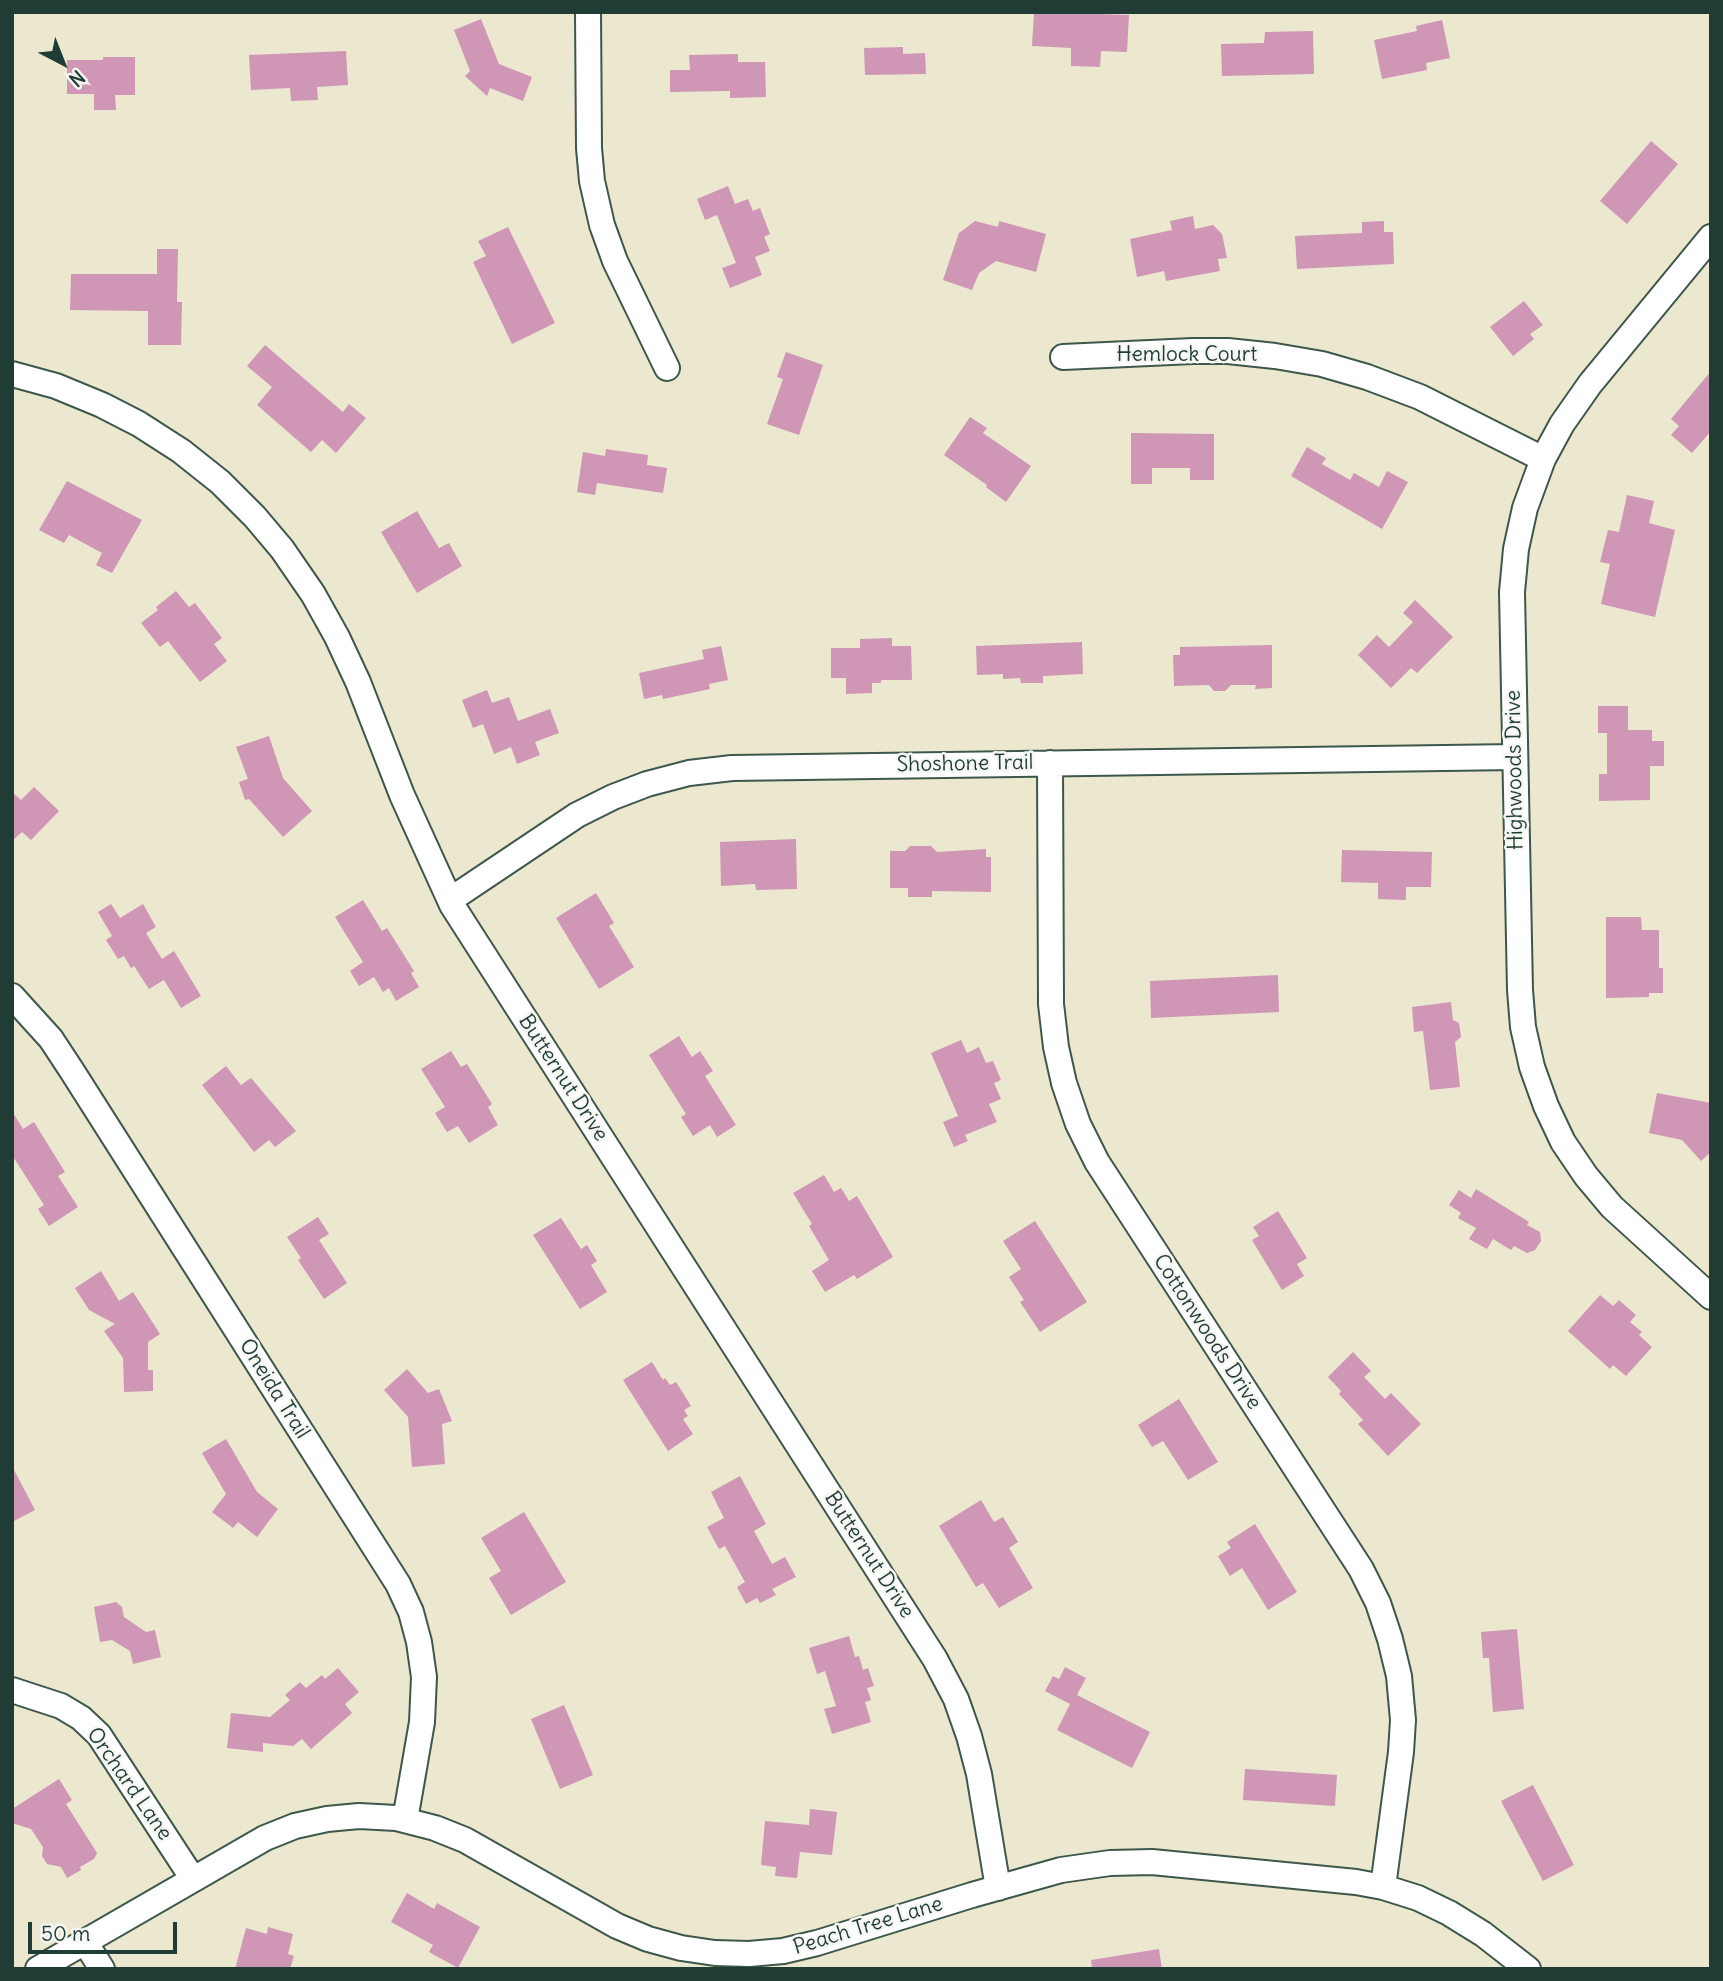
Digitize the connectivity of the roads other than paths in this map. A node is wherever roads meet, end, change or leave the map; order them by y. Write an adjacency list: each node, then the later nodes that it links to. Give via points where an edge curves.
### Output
1 (589, 12): 4 (street, via 592,181 615,261)
2 (1711, 237): 6 (street, Highwoods Drive, via 1590,384)
3 (1063, 357): 6 (street, Hemlock Court, via 1216,351 1322,365 1420,397)
4 (667, 368)
5 (12, 374): 9 (street, Butternut Drive, via 56,386 139,424 220,482 273,538 337,637)
6 (1543, 459): 7 (street, Highwoods Drive, via 1525,508 1512,592)
7 (1515, 757): 8 (street, Shoshone Trail); 11 (street, Highwoods Drive, via 1523,1027 1546,1106 1563,1142 1612,1207)
8 (1051, 763): 9 (street, Shoshone Trail, via 732,768 689,773 647,784 577,815); 15 (street, Cottonwoods Drive, via 1051,1004 1064,1083 1097,1162 1349,1550 1378,1603 1399,1676 1403,1720)
9 (450, 900): 16 (street, Butternut Drive, via 935,1659 970,1739)
10 (12, 996): 13 (street, Oneida Trail, via 51,1039 398,1584 411,1612 424,1677 422,1723)
11 (1709, 1291)
12 (12, 1690): 14 (street, Orchard Lane, via 61,1706 99,1735)
13 (405, 1820): 14 (street, Peach Tree Lane, via 359,1816 295,1826); 16 (street, Peach Tree Lane, via 465,1840 617,1926 648,1939 715,1953 749,1954 817,1944)
14 (194, 1879): 17 (street, Peach Tree Lane)
15 (1383, 1887): 16 (street, Peach Tree Lane, via 1152,1862 1061,1870); 20 (street, Peach Tree Lane, via 1450,1913)
16 (998, 1888)
17 (85, 1942): 18 (street, Peach Tree Lane); 19 (street)
18 (38, 1969)
19 (102, 1969)
20 (1528, 1969)

